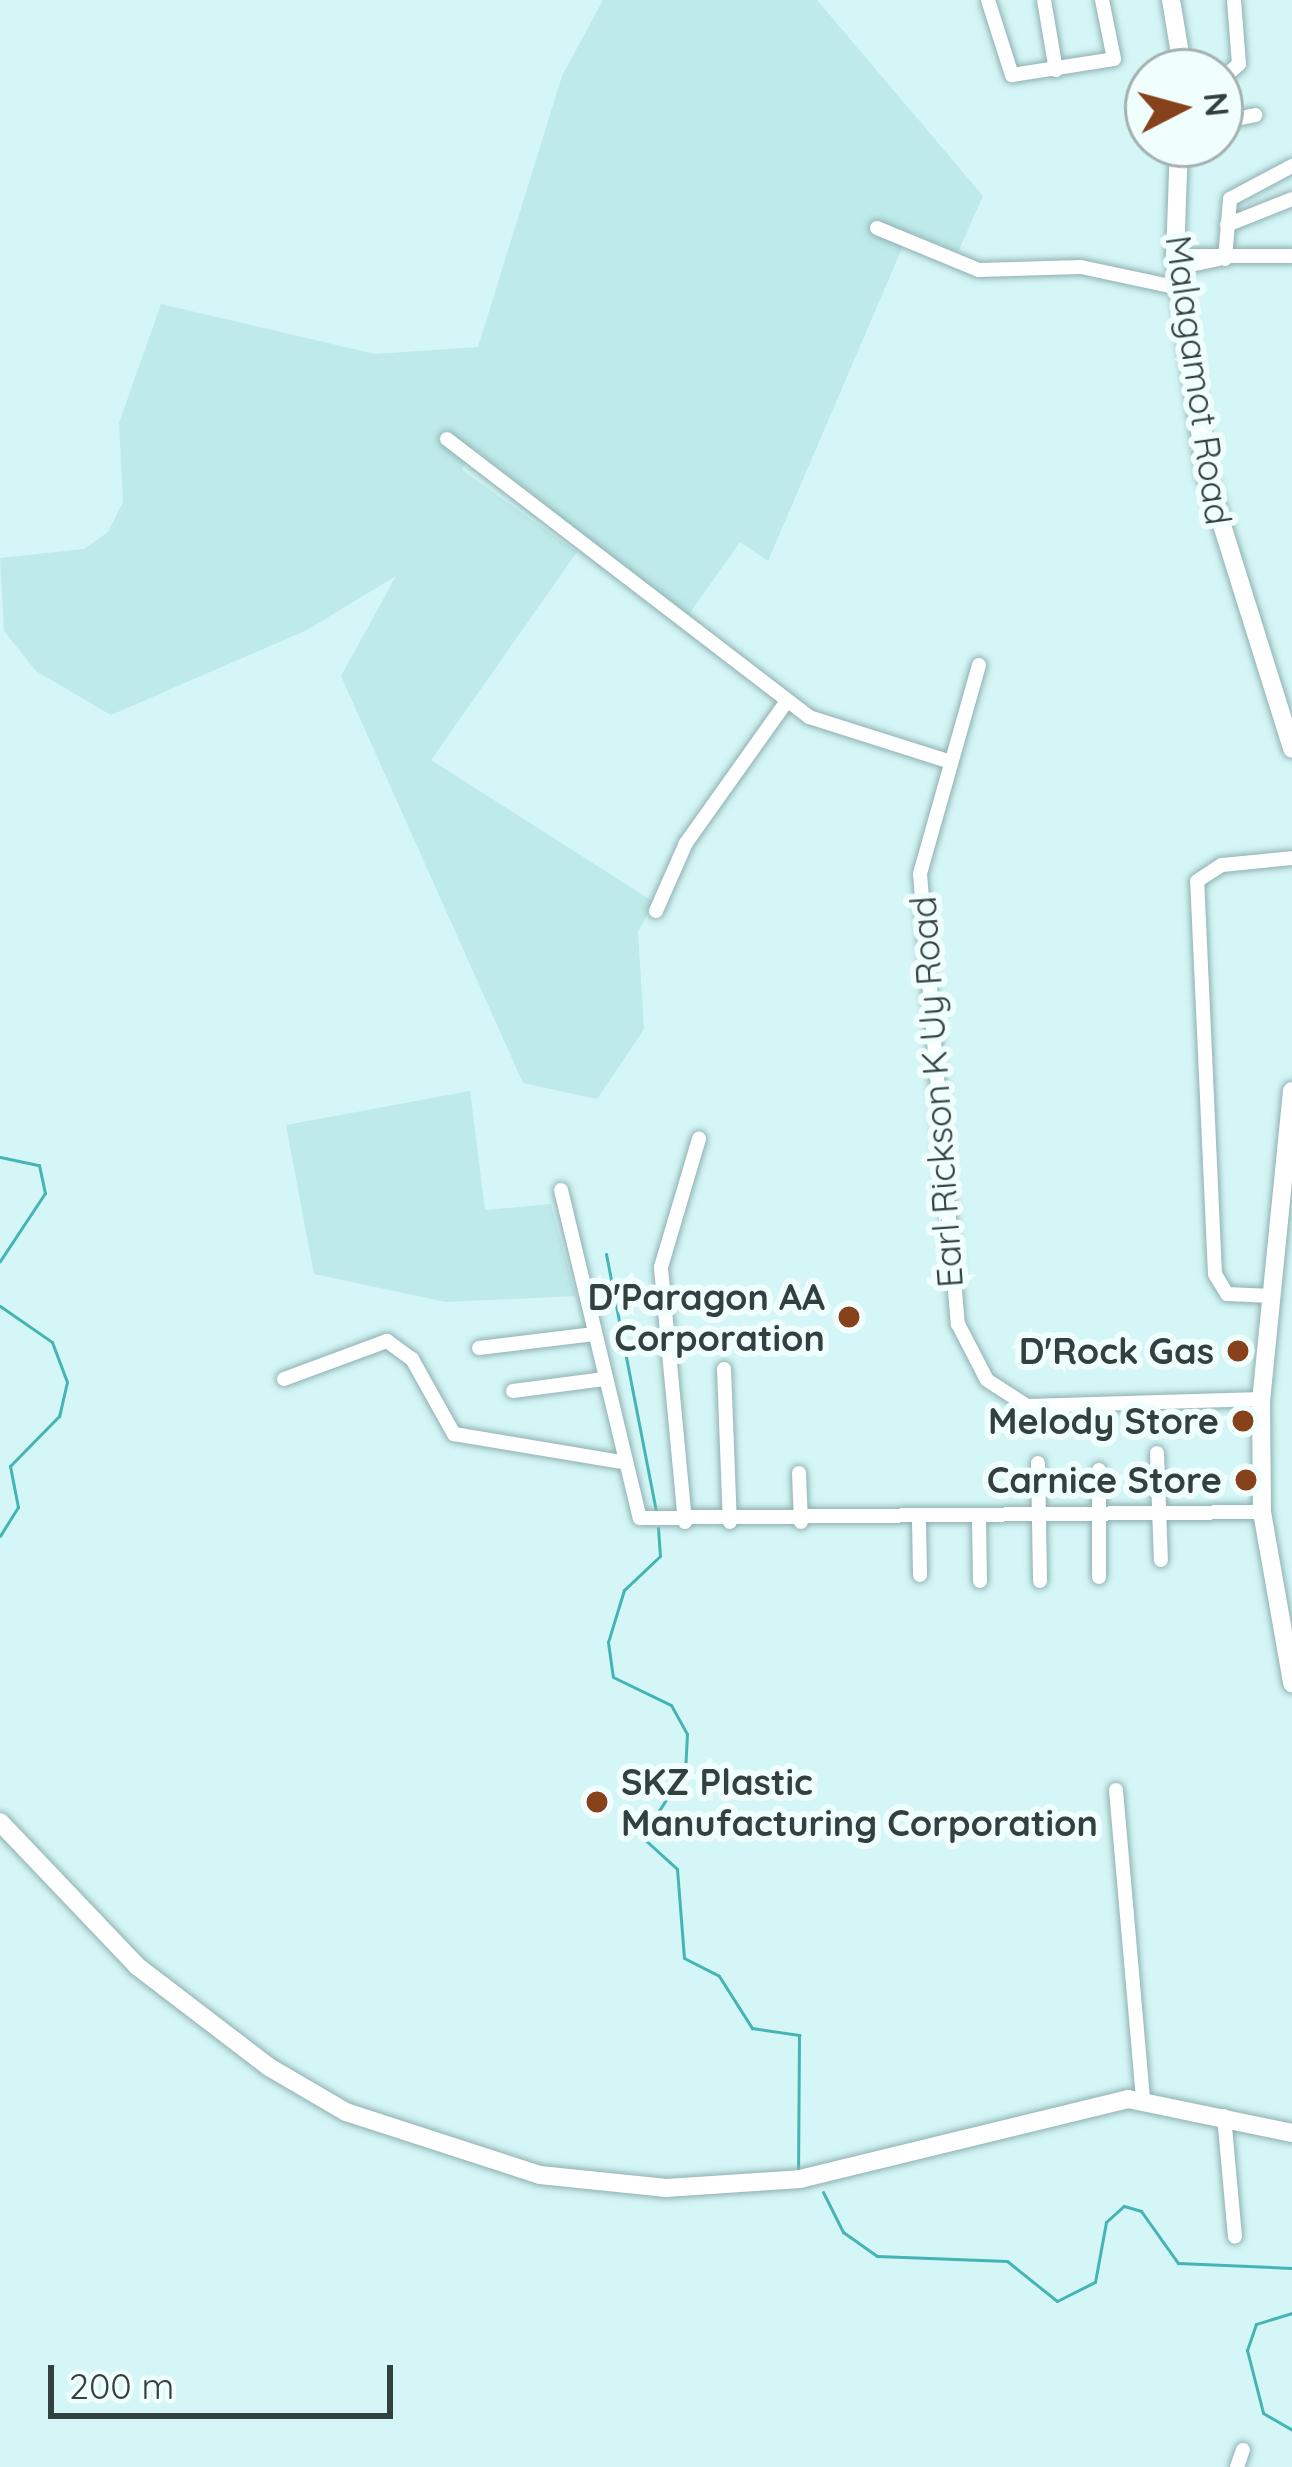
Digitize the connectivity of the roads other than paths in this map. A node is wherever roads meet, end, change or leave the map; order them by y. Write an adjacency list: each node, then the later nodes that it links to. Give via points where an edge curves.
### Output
1 (988, 0): 8 (street, via 1009,74)
2 (1044, 0): 8 (street)
3 (1102, 0): 8 (street, via 1114,59)
4 (1171, 0): 6 (street)
5 (1234, 0): 7 (street)
6 (1179, 48)
7 (1237, 48)
8 (1056, 70)
9 (1255, 115): 10 (street)
10 (1244, 117)
11 (1292, 166): 14 (street, via 1234,193)
12 (1179, 168): 18 (street, Malagamot Road)
13 (1292, 199): 14 (street)
14 (1227, 225): 17 (street)
15 (877, 229): 18 (street, via 979,270)
16 (1292, 256): 17 (street)
17 (1222, 259): 18 (street)
18 (1177, 271): 22 (street, Malagamot Road, via 1211,499)
19 (446, 439): 21 (street)
20 (980, 665): 23 (street, Earl Rickson K Uy Road)
21 (787, 701): 23 (street, via 848,737); 25 (street, via 686,843)
22 (1292, 749)
23 (948, 761): 37 (street, Earl Rickson K Uy Road, via 920,874 920,932 950,1292 972,1357 996,1390 1027,1406)
24 (1292, 858): 30 (street, via 1222,865 1197,881 1215,1274 1227,1294)
25 (656, 911)
26 (1292, 1091): 29 (street)
27 (699, 1139): 49 (street, via 661,1267)
28 (561, 1190): 31 (street)
29 (1284, 1252): 30 (street)
30 (1272, 1296): 37 (street)
31 (594, 1334): 32 (street); 35 (street)
32 (478, 1348)
33 (724, 1369): 50 (street)
34 (284, 1379): 39 (street, via 387,1341 412,1359 454,1435)
35 (604, 1379): 36 (street); 39 (street)
36 (513, 1391)
37 (1261, 1399): 45 (street)
38 (1157, 1453): 43 (street)
39 (621, 1462): 49 (street, via 640,1518)
40 (1038, 1463): 46 (street)
41 (1099, 1470): 44 (street)
42 (799, 1473): 51 (street)
43 (1158, 1510): 44 (street); 45 (street); 52 (street)
44 (1098, 1511): 46 (street); 54 (street)
45 (1262, 1513): 57 (street)
46 (1036, 1514): 47 (street); 56 (street)
47 (979, 1518): 48 (street); 55 (street)
48 (919, 1520): 51 (street); 53 (street)
49 (685, 1522): 50 (street)
50 (730, 1522): 51 (street)
51 (801, 1522)
52 (1161, 1560)
53 (920, 1575)
54 (1099, 1577)
55 (980, 1581)
56 (1040, 1581)
57 (1292, 1683)
58 (1116, 1790): 60 (street)
59 (0, 1822): 60 (street, via 137,1966 269,2067 346,2112 540,2175 646,2188 800,2179)
60 (1143, 2099): 61 (street)
61 (1224, 2116): 62 (street); 63 (street)
62 (1292, 2133)
63 (1235, 2237)
64 (1244, 2450): 65 (street)
65 (1237, 2467)

